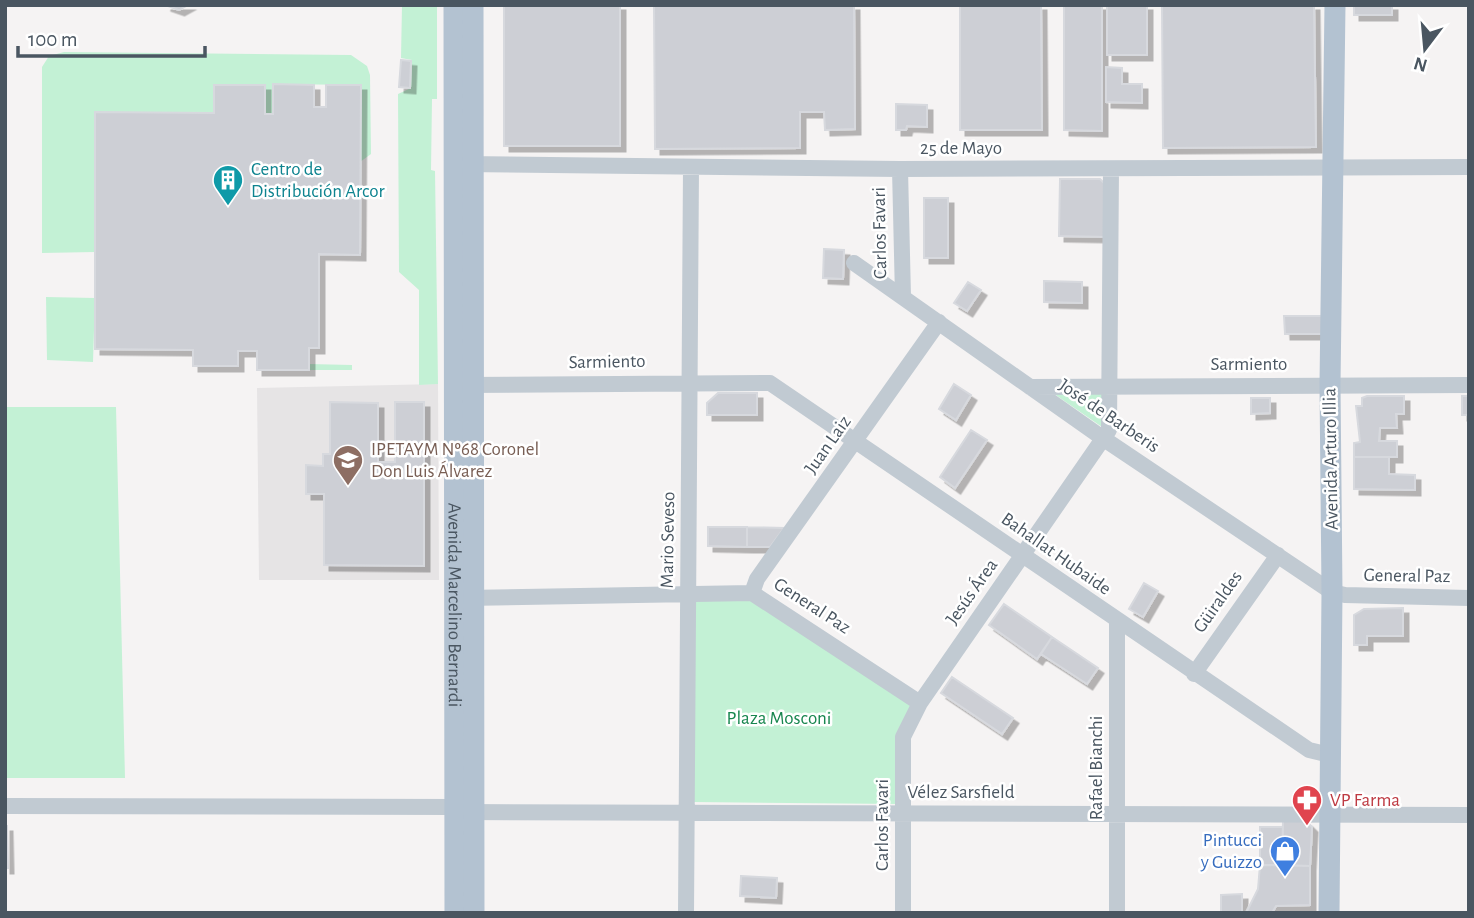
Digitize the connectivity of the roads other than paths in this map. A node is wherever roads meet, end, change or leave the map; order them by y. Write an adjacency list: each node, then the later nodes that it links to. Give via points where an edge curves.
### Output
1 (454, 5): 4 (main road, Avenida Marcelino Bernardi)
2 (473, 5): 4 (main road, Avenida Marcelino Bernardi)
3 (1335, 5): 9 (main road, Avenida Arturo Illia)
4 (463, 164): 6 (street, 25 de Mayo); 15 (main road, Avenida Marcelino Bernardi)
5 (1469, 167): 9 (street, 25 de Mayo)
6 (691, 168): 7 (street, 25 de Mayo); 14 (street, Mario Seveso)
7 (900, 169): 8 (street, 25 de Mayo); 11 (street, Carlos Favari)
8 (1111, 169): 9 (street, 25 de Mayo); 16 (street)
9 (1335, 169): 17 (main road, Avenida Arturo Illia)
10 (854, 263): 11 (street, José de Barberis)
11 (903, 297): 12 (street, José de Barberis)
12 (939, 322): 19 (street, José de Barberis); 21 (street, Juan Laiz)
13 (761, 381): 14 (street, Sarmiento); 21 (street, Bahallat Hubaide)
14 (690, 382): 15 (street, Sarmiento); 26 (street, Mario Seveso)
15 (463, 385): 27 (main road, Avenida Marcelino Bernardi)
16 (1110, 385): 17 (street, Sarmiento); 19 (street, Sarmiento); 20 (street, via 1110,425)
17 (1330, 385): 18 (street, Sarmiento); 25 (main road, Avenida Arturo Illia)
18 (1469, 385)
19 (1030, 387): 20 (street, José de Barberis)
20 (1104, 439): 22 (street, José de Barberis); 23 (street, Jesús Área)
21 (856, 441): 23 (street, Bahallat Hubaide); 24 (street, Juan Laiz, via 757,579)
22 (1278, 555): 25 (street, José de Barberis); 30 (street, Güiraldes)
23 (1022, 557): 29 (street, Bahallat Hubaide); 31 (street, Jesús Área)
24 (752, 593): 26 (street, General Paz); 31 (street, General Paz)
25 (1339, 594): 28 (street, General Paz); 33 (main road, Avenida Arturo Illia)
26 (688, 595): 27 (street, General Paz); 36 (street, Mario Seveso)
27 (464, 598): 35 (main road, Avenida Marcelino Bernardi)
28 (1469, 598)
29 (1117, 622): 30 (street, Bahallat Hubaide); 38 (street, Rafael Bianchi)
30 (1194, 674): 33 (street, Bahallat Hubaide, via 1309,750)
31 (920, 703): 32 (street, Jesús Área)
32 (903, 737): 37 (street, Carlos Favari)
33 (1329, 755): 39 (main road, Avenida Arturo Illia)
34 (5, 806): 35 (street, Vélez Sarsfield)
35 (460, 810): 36 (street, Vélez Sarsfield); 41 (main road, Avenida Marcelino Bernardi); 42 (main road, Avenida Marcelino Bernardi)
36 (686, 811): 37 (street, Vélez Sarsfield); 43 (street, Mario Seveso)
37 (904, 813): 38 (street, Vélez Sarsfield); 44 (street, Carlos Favari)
38 (1117, 814): 39 (street, Vélez Sarsfield); 45 (street, Rafael Bianchi)
39 (1328, 815): 40 (street, Vélez Sarsfield); 46 (main road, Avenida Arturo Illia)
40 (1469, 815)
41 (455, 913)
42 (474, 913)
43 (686, 913)
44 (903, 913)
45 (1117, 913)
46 (1329, 913)

